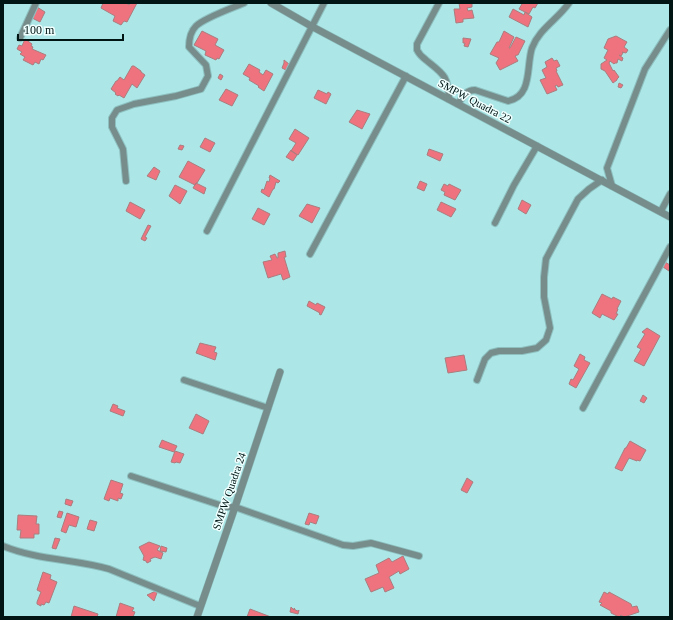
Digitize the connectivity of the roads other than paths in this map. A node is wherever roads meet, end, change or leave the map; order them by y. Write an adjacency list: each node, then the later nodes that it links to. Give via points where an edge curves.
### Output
1 (36, 3): 9 (street)
2 (244, 3): 15 (street, via 196,26 190,35 189,47 206,65 208,76 201,89 117,110 112,118 112,127 123,149)
3 (271, 3): 7 (street, SMPW Quadra 22)
4 (324, 3): 7 (street)
5 (439, 3): 11 (street, via 417,50 448,81)
6 (569, 3): 12 (street, via 537,38 532,50 526,84 519,96 513,100 504,100 471,90 466,92)
7 (311, 26): 10 (street, SMPW Quadra 22); 21 (street)
8 (670, 30): 16 (street, via 645,69 607,168)
9 (20, 38)
10 (406, 76): 11 (street, SMPW Quadra 22); 23 (street)
11 (449, 99): 12 (street, SMPW Quadra 22)
12 (458, 104): 13 (street, SMPW Quadra 22)
13 (537, 146): 14 (street, SMPW Quadra 22); 20 (street)
14 (602, 180): 16 (street, SMPW Quadra 22); 26 (street, via 578,199 546,259 544,297 550,328 546,340 537,348 491,353 485,359)
15 (126, 181)
16 (612, 186): 18 (street, SMPW Quadra 22)
17 (670, 194): 18 (street)
18 (661, 212): 19 (street, SMPW Quadra 22)
19 (670, 217)
20 (494, 223)
21 (207, 231)
22 (670, 247): 28 (street)
23 (310, 254)
24 (280, 372): 27 (street, SMPW Quadra 24)
25 (184, 380): 27 (street)
26 (477, 380)
27 (268, 408): 30 (street, SMPW Quadra 24)
28 (584, 408)
29 (131, 476): 30 (street)
30 (235, 508): 32 (street, via 343,545 371,543); 33 (street, SMPW Quadra 24)
31 (3, 546): 33 (street, via 18,552 109,569)
32 (419, 556)
33 (200, 606): 34 (street, SMPW Quadra 24)
34 (197, 617)

